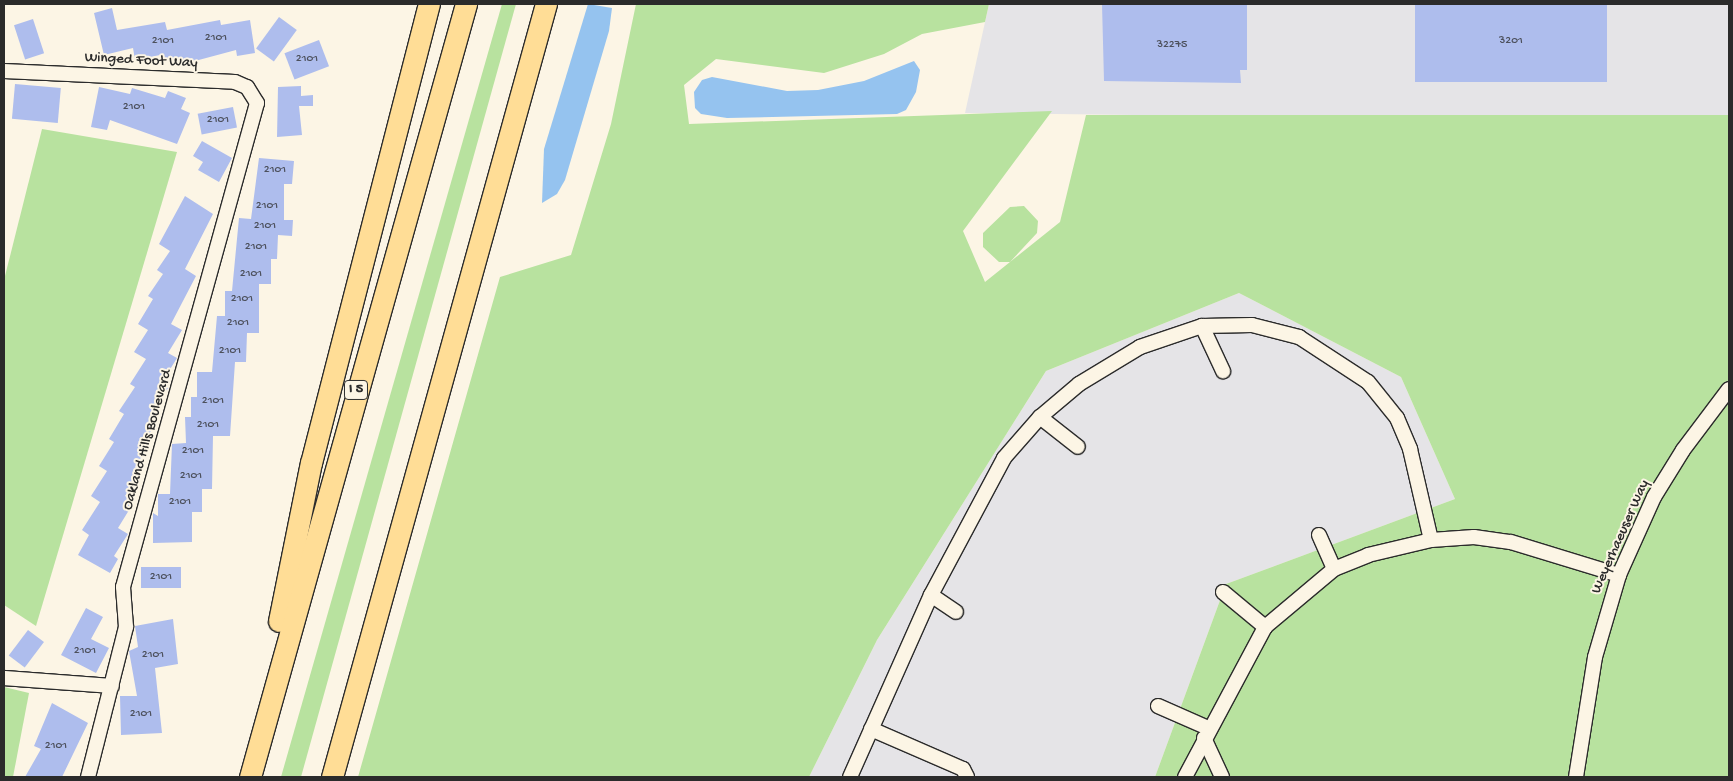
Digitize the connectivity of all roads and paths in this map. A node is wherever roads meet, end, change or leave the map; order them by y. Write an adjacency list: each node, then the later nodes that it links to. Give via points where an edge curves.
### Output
1 (429, 4): 27 (highway, via 312,463)
2 (466, 4): 27 (highway, I 5)
3 (546, 4): 7 (highway)
4 (558, 4): 7 (highway)
5 (4, 71): 6 (street, Winged Foot Way, via 235,82 253,94)
6 (257, 113): 22 (street, Oakland Hills Boulevard, via 123,588 126,627)
7 (512, 128): 28 (highway)
8 (1202, 326): 9 (street); 11 (street, via 1140,347 1079,384); 14 (street, via 1252,325 1299,337 1368,382 1397,418 1410,449)
9 (1223, 371)
10 (1729, 389): 16 (street, Weyerhaeuser Way, via 1683,450 1654,497)
11 (1040, 416): 12 (street); 18 (street, via 1004,458)
12 (1078, 447)
13 (1319, 535): 15 (street)
14 (1431, 540): 15 (street, via 1368,555); 16 (street, via 1474,536 1511,542)
15 (1334, 569): 20 (street)
16 (1618, 575): 33 (street, Weyerhaeuser Way, via 1595,656)
17 (1223, 592): 20 (street)
18 (931, 595): 19 (street); 24 (street)
19 (956, 612)
20 (1266, 627): 25 (street)
21 (4, 678): 22 (street)
22 (112, 686): 26 (street, Oakland Hills Boulevard)
23 (1158, 706): 25 (street)
24 (871, 729): 29 (street); 30 (street, via 963,769)
25 (1206, 733): 31 (street); 32 (street)
26 (88, 777)
27 (248, 777)
28 (332, 777)
29 (850, 777)
30 (967, 777)
31 (1185, 777)
32 (1222, 777)
33 (1576, 777)

